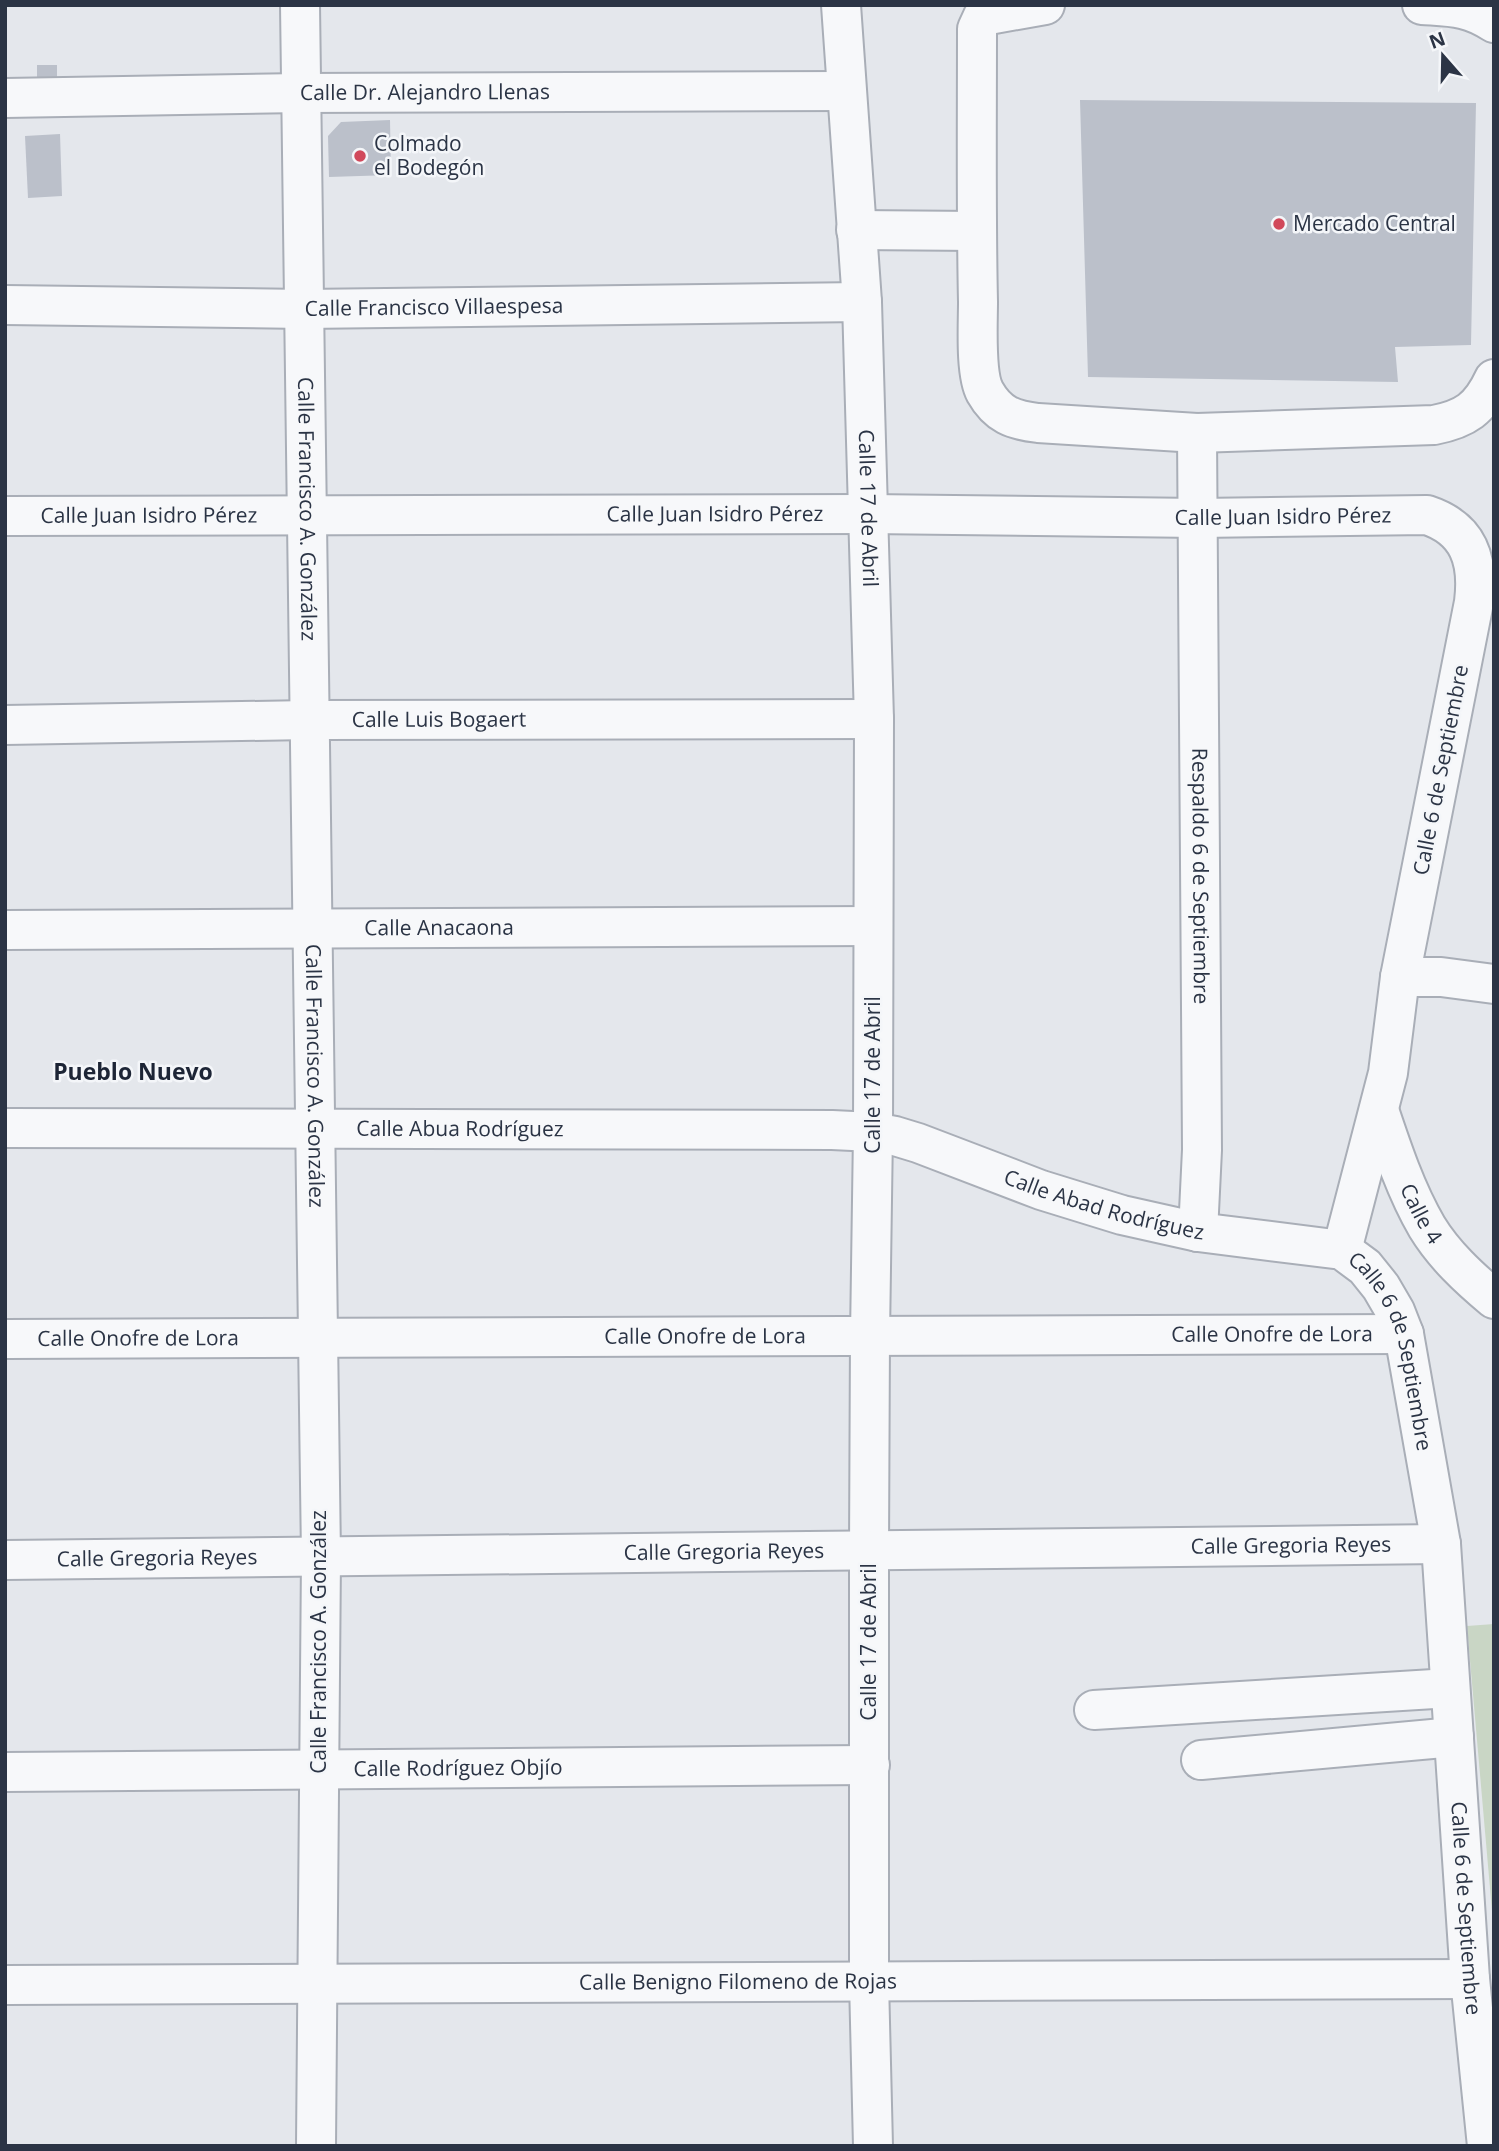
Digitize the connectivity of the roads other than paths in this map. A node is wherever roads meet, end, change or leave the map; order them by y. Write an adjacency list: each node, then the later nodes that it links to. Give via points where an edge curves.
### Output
1 (300, 5): 7 (street, Calle Francisco A. González)
2 (841, 5): 6 (street, Calle 17 de Abril)
3 (1045, 5): 10 (street, via 984,16 977,29)
4 (1422, 5): 5 (street, via 1463,8)
5 (1494, 23)
6 (846, 91): 7 (street, Calle Dr. Alejandro Llenas); 9 (street, Calle 17 de Abril)
7 (301, 93): 8 (street, Calle Dr. Alejandro Llenas); 13 (street, Calle Francisco A. González)
8 (5, 98)
9 (856, 230): 10 (street); 11 (street, Calle 17 de Abril)
10 (976, 231): 15 (street, via 979,367 983,390 998,410 1017,420 1038,423)
11 (862, 302): 13 (street, Calle Francisco Villaespesa); 16 (street, Calle 17 de Abril)
12 (5, 305): 13 (street, Calle Francisco Villaespesa)
13 (304, 309): 17 (street, Calle Francisco A. González)
14 (1494, 379): 15 (street, via 1473,411 1433,425)
15 (1197, 433): 20 (street, Respaldo 6 de Septiembre)
16 (869, 514): 17 (street, Calle Juan Isidro Pérez); 20 (street, Calle Juan Isidro Pérez); 21 (street, Calle 17 de Abril)
17 (306, 515): 19 (street, Calle Juan Isidro Pérez); 22 (street, Calle Francisco A. González)
18 (1427, 515): 20 (street, Calle Juan Isidro Pérez); 27 (street, Calle 6 de Septiembre, via 1460,536 1474,562 1476,588)
19 (5, 516)
20 (1199, 518): 33 (street, Respaldo 6 de Septiembre, via 1202,1150)
21 (874, 719): 22 (street, Calle Luis Bogaert); 24 (street, Calle 17 de Abril)
22 (309, 720): 23 (street, Calle Luis Bogaert); 26 (street, Calle Francisco A. González)
23 (5, 725)
24 (873, 926): 26 (street, Calle Anacaona); 32 (street, Calle 17 de Abril)
25 (5, 930): 26 (street, Calle Anacaona)
26 (312, 930): 31 (street, Calle Francisco A. González)
27 (1400, 977): 28 (street); 29 (street, Calle 6 de Septiembre, via 1388,1073)
28 (1494, 984)
29 (1378, 1110): 34 (street, Calle 6 de Septiembre); 35 (street, Calle 4, via 1427,1227)
30 (5, 1128): 31 (street, Calle Abua Rodríguez)
31 (315, 1128): 32 (street, Calle Abua Rodríguez); 38 (street, Calle Francisco A. González)
32 (873, 1132): 33 (street, Calle Abad Rodríguez, via 918,1143 1041,1190); 37 (street, Calle 17 de Abril)
33 (1198, 1233): 34 (street, Calle Abad Rodríguez)
34 (1342, 1250): 36 (street, Calle 6 de Septiembre, via 1381,1287)
35 (1494, 1299)
36 (1404, 1335): 37 (street, Calle Onofre de Lora); 40 (street, Calle 6 de Septiembre)
37 (870, 1336): 38 (street, Calle Onofre de Lora); 41 (street, Calle 17 de Abril)
38 (318, 1338): 39 (street, Calle Onofre de Lora); 42 (street, Calle Francisco A. González)
39 (5, 1339)
40 (1441, 1544): 41 (street, Calle Gregoria Reyes); 44 (street, Calle 6 de Septiembre)
41 (869, 1550): 42 (street, Calle Gregoria Reyes); 48 (street, Calle 17 de Abril)
42 (321, 1557): 43 (street, Calle Gregoria Reyes); 49 (street, Calle Francisco A. González)
43 (5, 1560)
44 (1450, 1688): 45 (street); 46 (street, Calle 6 de Septiembre)
45 (1094, 1710)
46 (1454, 1737): 47 (street); 51 (street, Calle 6 de Septiembre)
47 (1201, 1760)
48 (870, 1765): 49 (street, Calle Rodríguez Objío); 52 (street, Calle 17 de Abril)
49 (318, 1770): 50 (street, Calle Rodríguez Objío); 53 (street, Calle Francisco A. González)
50 (5, 1772)
51 (1470, 1979): 52 (street, Calle Benigno Filomeno de Rojas); 57 (street, Calle 6 de Septiembre)
52 (869, 1981): 53 (street, Calle Benigno Filomeno de Rojas); 56 (street, Calle 17 de Abril)
53 (317, 1984): 54 (street, Calle Benigno Filomeno de Rojas); 55 (street, Calle Francisco A. González)
54 (5, 1985)
55 (316, 2146)
56 (873, 2146)
57 (1487, 2146)

